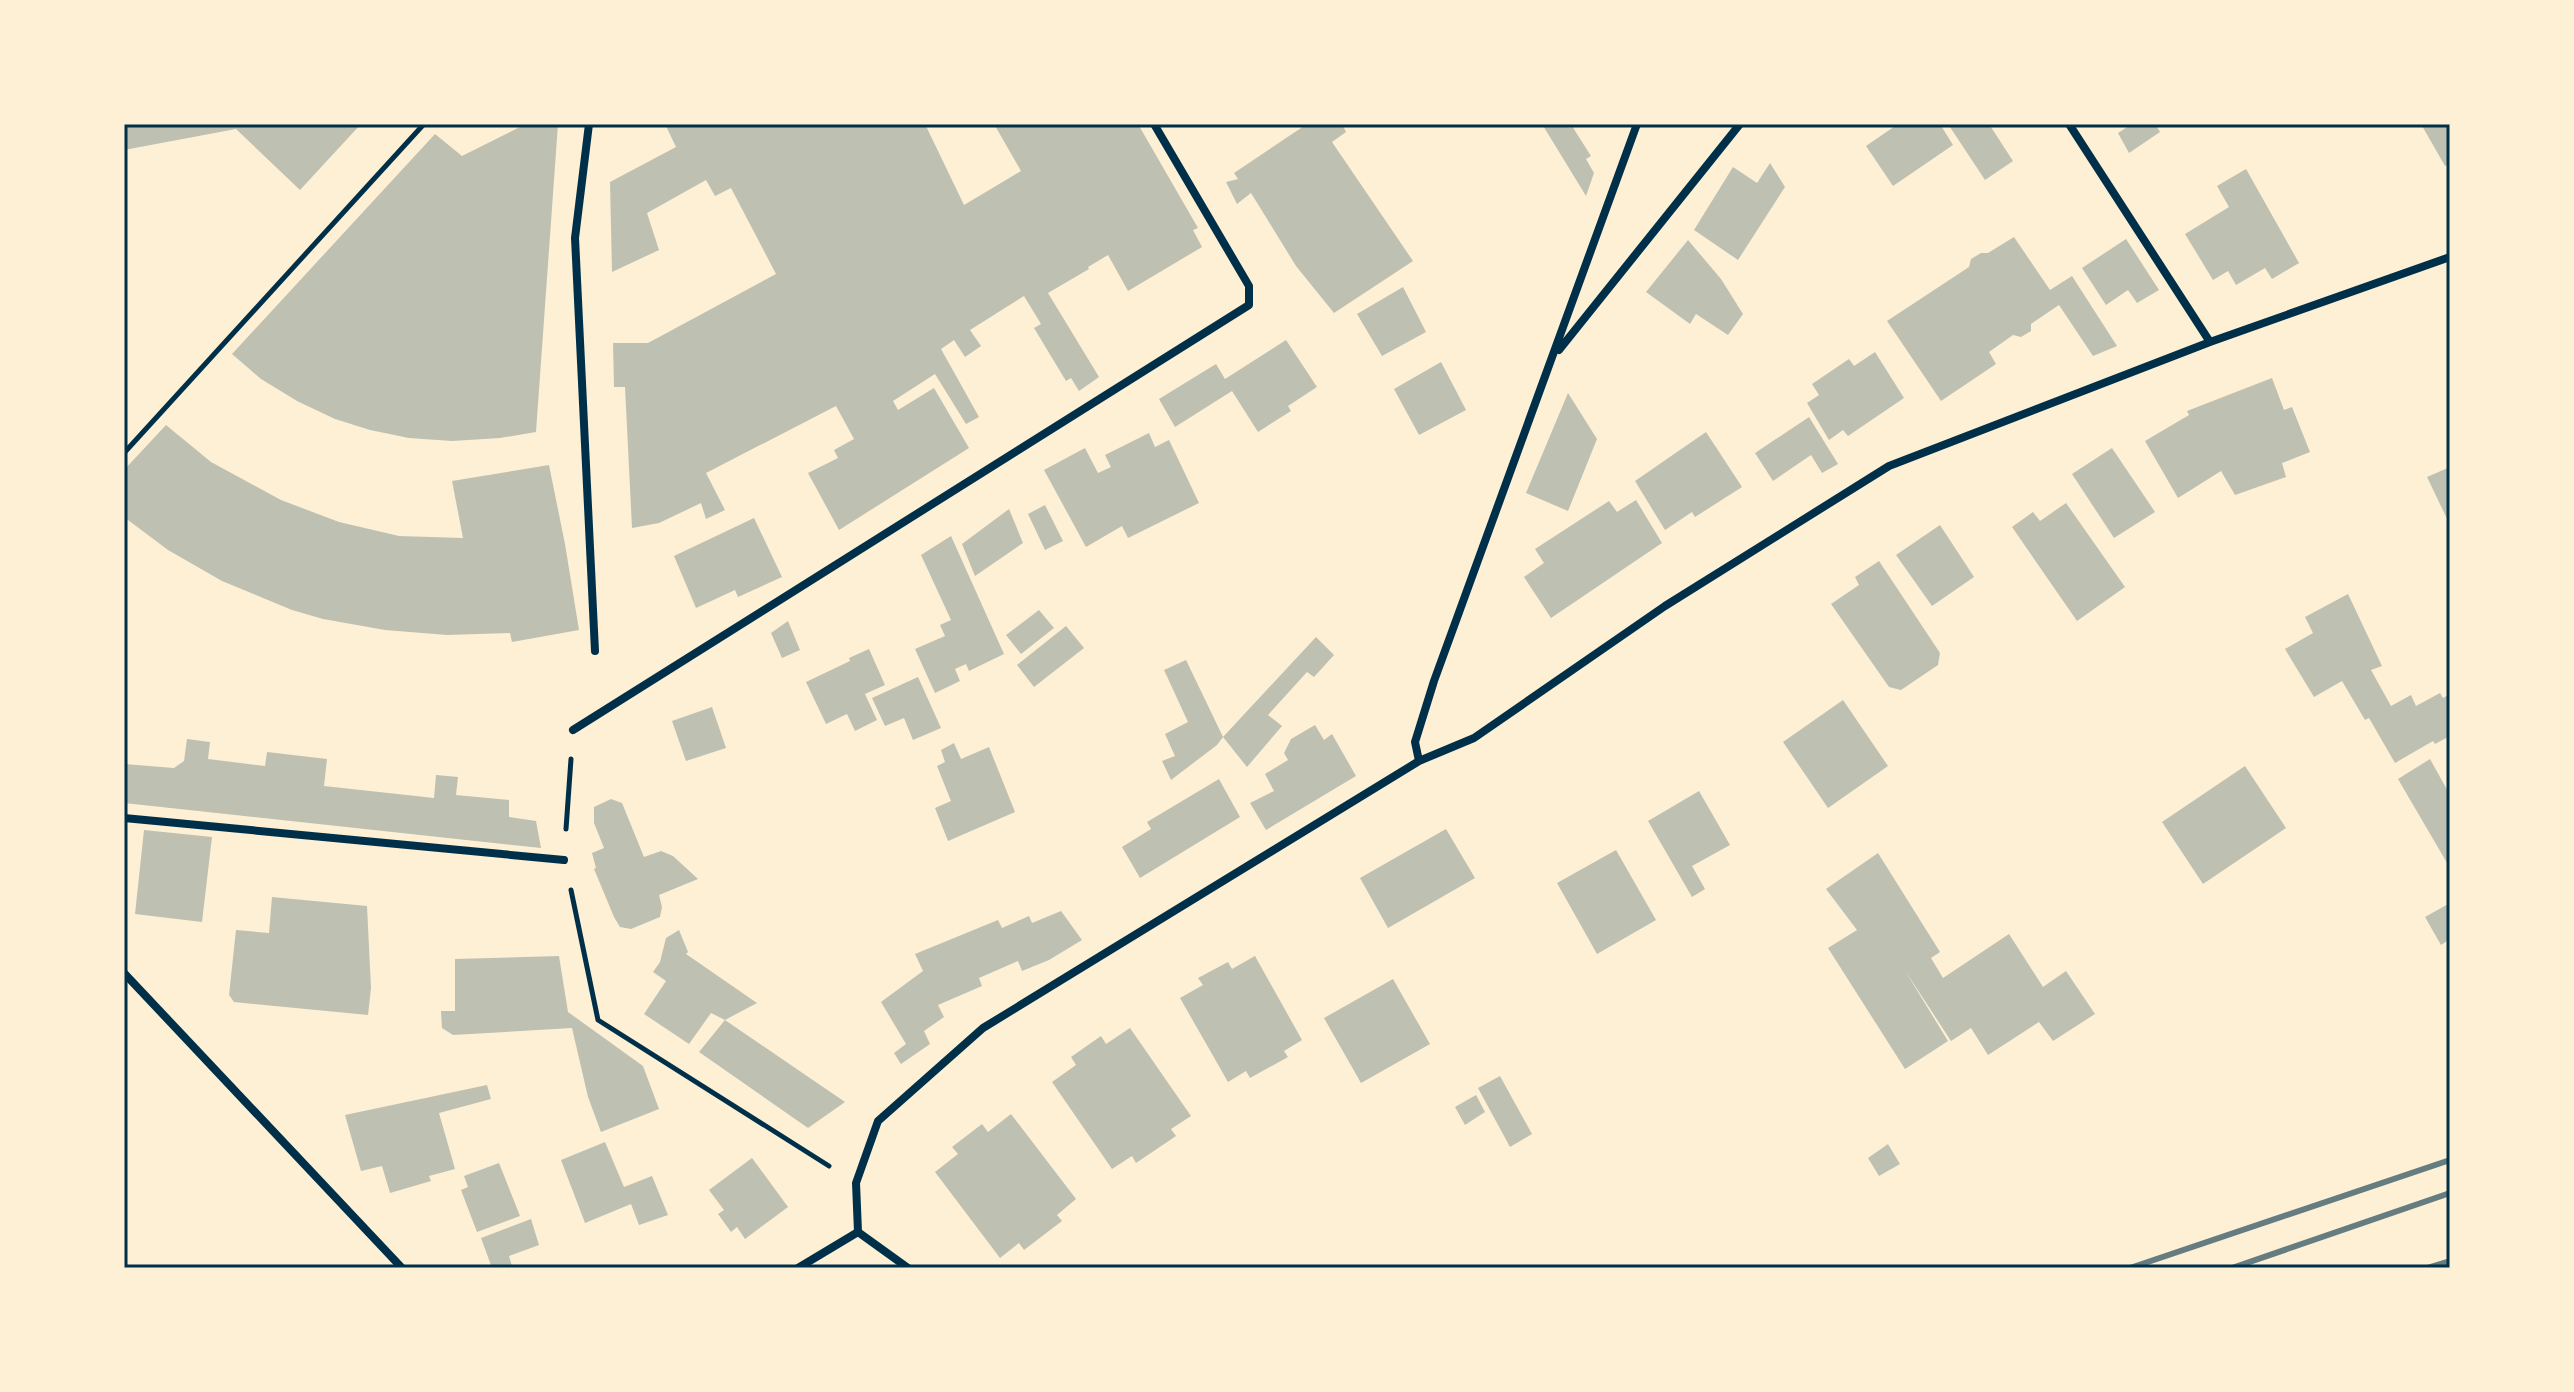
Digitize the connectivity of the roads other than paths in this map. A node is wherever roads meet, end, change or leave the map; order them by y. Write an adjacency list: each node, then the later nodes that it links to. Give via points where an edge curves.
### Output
1 (589, 124): 9 (street, via 575,238)
2 (1154, 124): 10 (street, via 1249,286 1249,305)
3 (1637, 124): 8 (street)
4 (1740, 124): 8 (street)
5 (2069, 124): 7 (street)
6 (2450, 257): 7 (street)
7 (2210, 342): 11 (street, via 1889,466 1665,606 1474,738)
8 (1554, 357): 11 (street, via 1434,681 1415,742)
9 (595, 651)
10 (573, 730)
11 (1419, 761): 15 (street, via 983,1028 878,1121 856,1183)
12 (124, 818): 13 (street)
13 (564, 860)
14 (124, 973): 16 (street)
15 (858, 1232): 17 (street); 18 (street)
16 (402, 1268)
17 (798, 1268)
18 (908, 1268)

